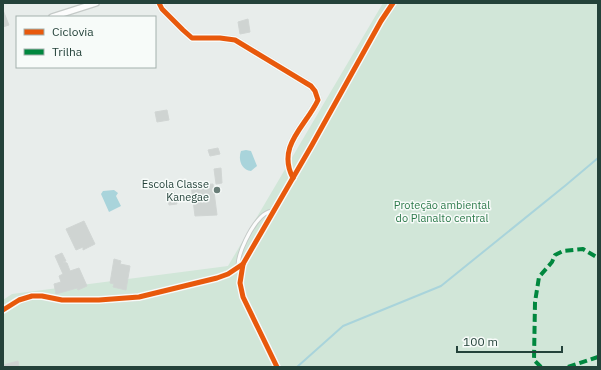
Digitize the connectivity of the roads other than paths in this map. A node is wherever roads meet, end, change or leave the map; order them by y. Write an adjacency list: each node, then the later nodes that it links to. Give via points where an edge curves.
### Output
1 (96, 3): 4 (street)
2 (159, 3): 5 (street, via 192,38 235,40 315,91 318,100 287,153 289,171)
3 (393, 3): 5 (street)
4 (55, 16)
5 (293, 178): 6 (street)
6 (274, 210): 7 (street); 7 (lane, via 262,215 254,226 240,256)
7 (241, 266): 8 (street, via 217,278 139,297 62,300 32,296 19,300); 9 (street, via 240,283 243,297)
8 (3, 310)
9 (277, 367)

